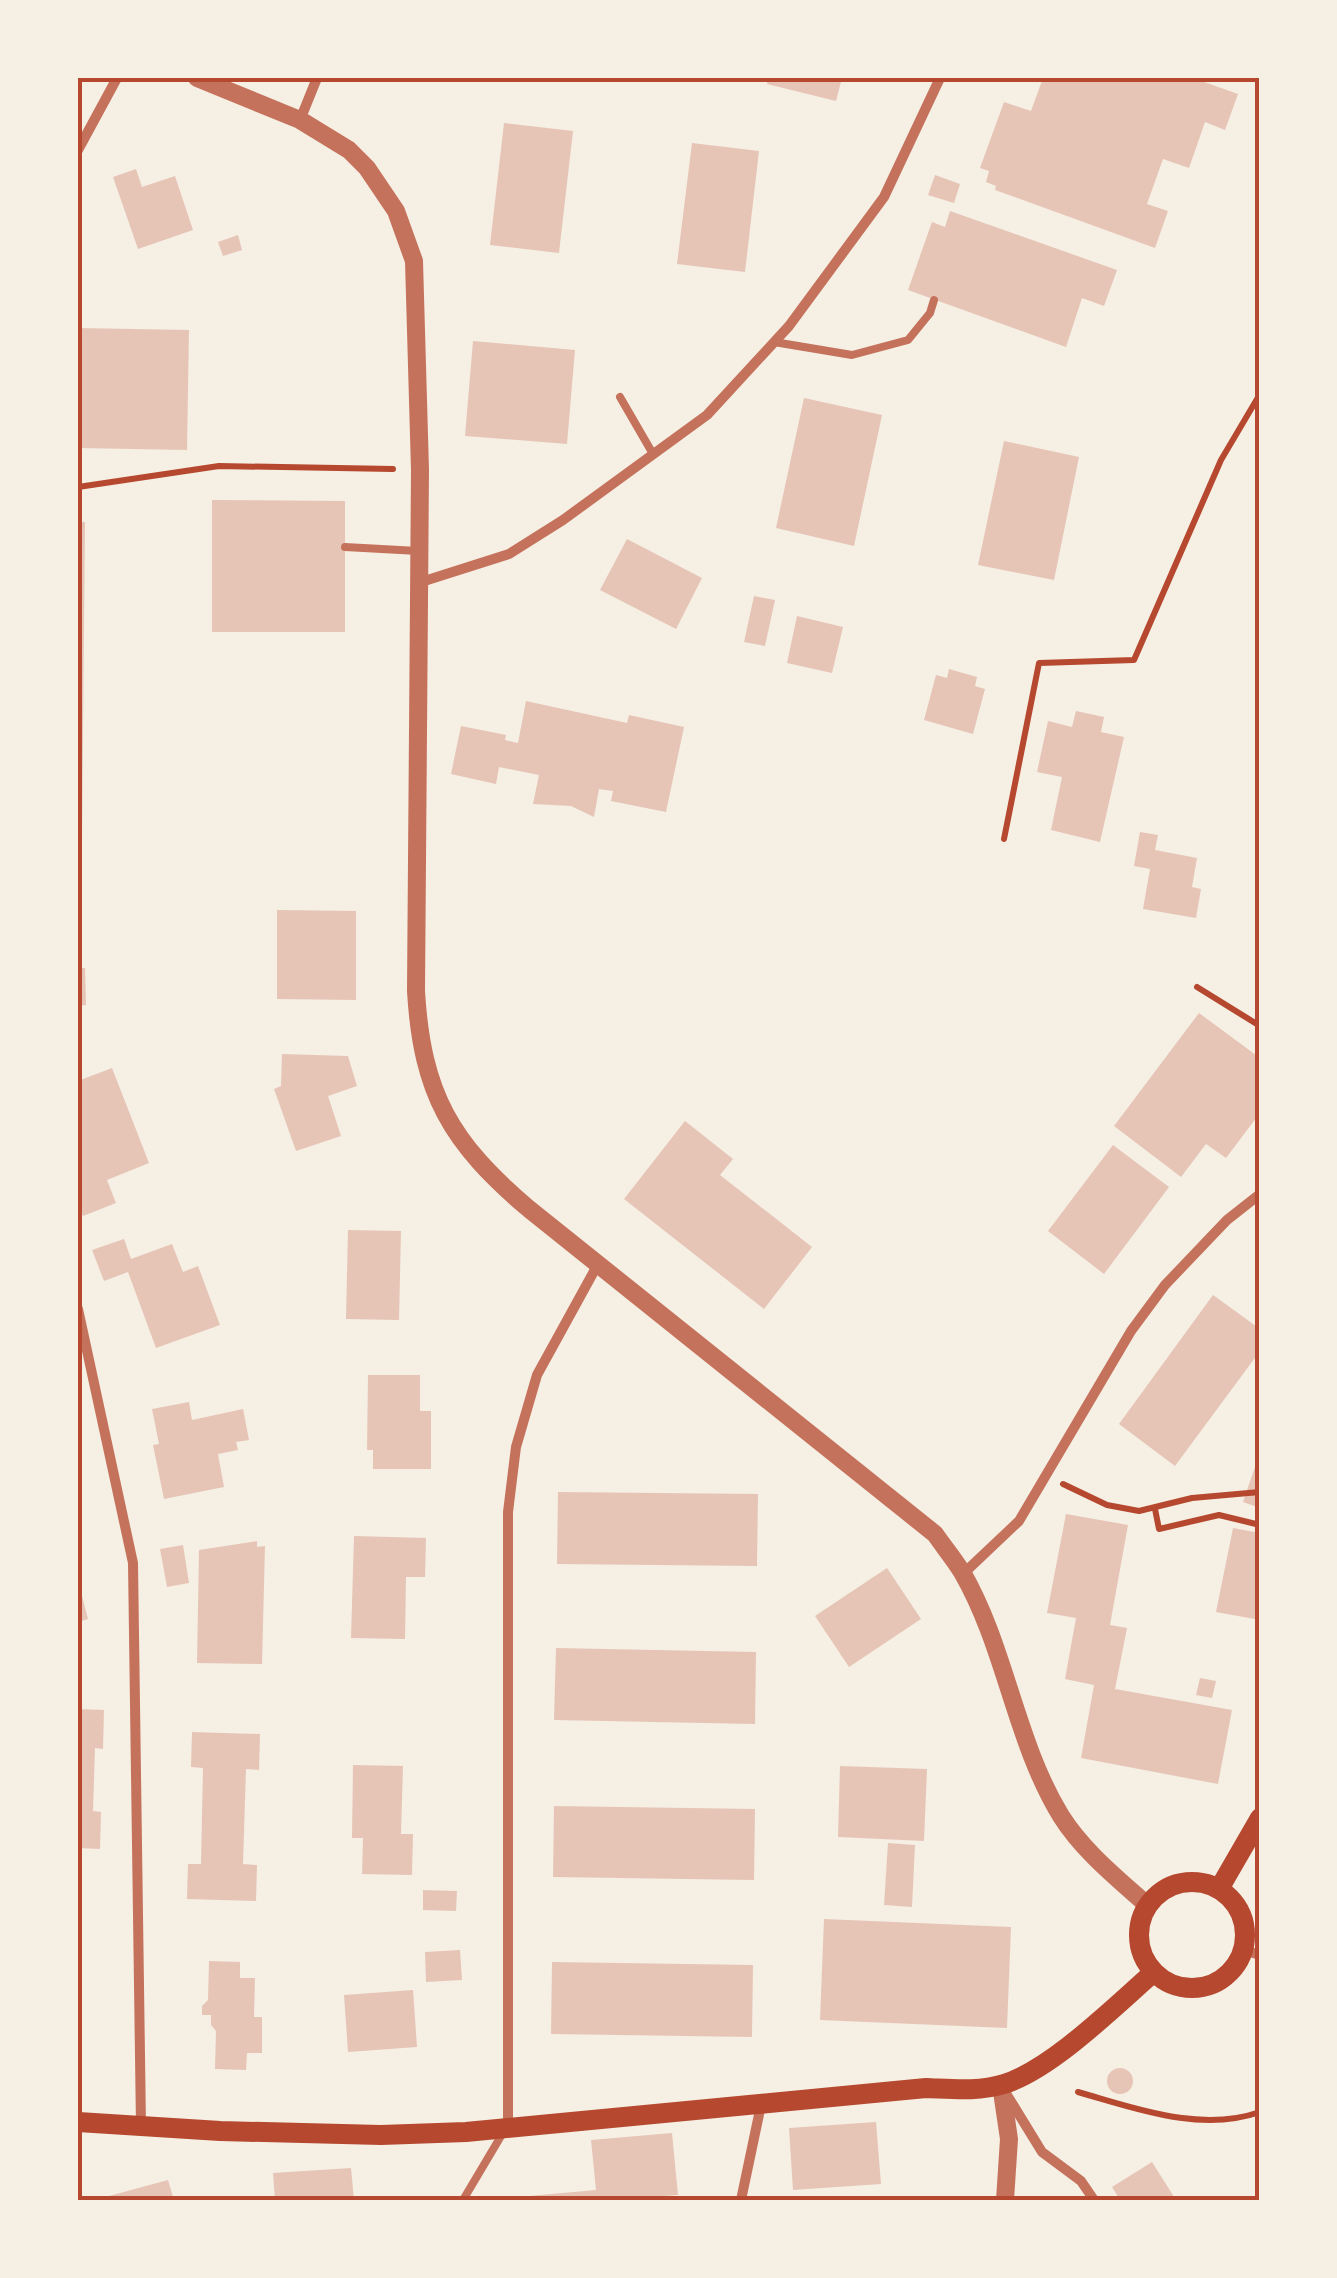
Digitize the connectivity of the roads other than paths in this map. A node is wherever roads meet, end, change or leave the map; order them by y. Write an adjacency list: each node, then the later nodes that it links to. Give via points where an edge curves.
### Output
1 (117, 78): 6 (street)
2 (197, 78): 5 (street)
3 (317, 78): 5 (street)
4 (940, 78): 8 (street, via 884,197)
5 (300, 120): 12 (street, via 367,168 406,236 417,288)
6 (78, 150)
7 (934, 300): 8 (lane, via 908,340 889,345 852,354)
8 (774, 342): 10 (street, via 707,415)
9 (620, 397): 10 (lane)
10 (653, 454): 13 (street, via 509,554)
11 (345, 547): 12 (lane)
12 (418, 550): 13 (street)
13 (418, 582): 15 (street, via 416,990 422,1056 439,1103 490,1176)
14 (1260, 1194): 17 (street, via 1165,1285 1019,1522)
15 (598, 1264): 17 (street, via 912,1512); 26 (street, via 537,1375 510,1477)
16 (78, 1310): 27 (street, via 133,1563)
17 (963, 1574): 20 (street, via 1055,1806 1080,1842)
18 (1260, 1818): 19 (main road)
19 (1219, 1889): 20 (main road, via 1179,1883); 21 (main road, via 1238,1910)
20 (1147, 1906): 22 (main road, via 1140,1947)
21 (1251, 1952): 22 (main road, via 1212,1984 1181,1987)
22 (1154, 1972): 23 (main road, via 1059,2052)
23 (1001, 2085): 24 (main road); 30 (street, via 1009,2139); 31 (street, via 1042,2152 1064,2165)
24 (761, 2104): 26 (main road); 29 (street)
25 (78, 2122): 27 (main road)
26 (508, 2126): 27 (main road, via 381,2135); 28 (lane)
27 (140, 2128)
28 (463, 2200)
29 (741, 2200)
30 (1005, 2200)
31 (1094, 2200)

